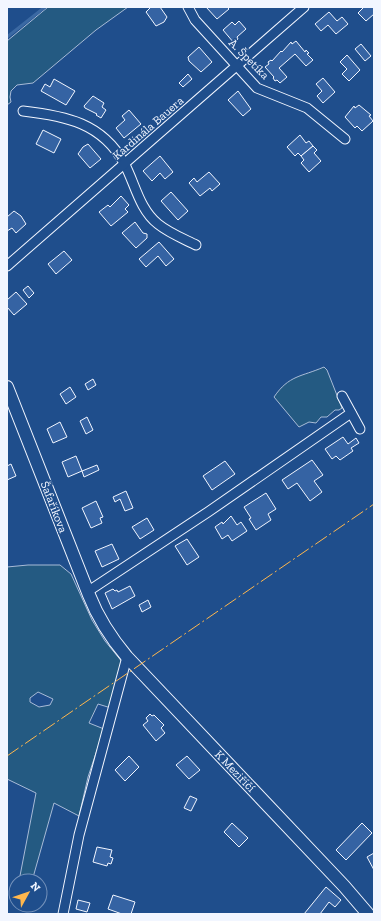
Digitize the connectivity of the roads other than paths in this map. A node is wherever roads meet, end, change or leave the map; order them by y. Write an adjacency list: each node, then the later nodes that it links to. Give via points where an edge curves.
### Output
1 (188, 7): 3 (street, A. Špetíka, via 195,20)
2 (304, 7): 3 (street, Kardinála Bauera)
3 (237, 66): 5 (street, A. Špetíka, via 257,88 307,108); 6 (street, Kardinála Bauera)
4 (24, 111): 6 (street, via 56,115 84,124 108,141)
5 (345, 139)
6 (124, 164): 7 (street, via 138,198 158,224); 8 (street, Kardinála Bauera)
7 (196, 245)
8 (8, 263)
9 (7, 387): 13 (street, Šafaříkova)
10 (342, 396): 11 (street)
11 (352, 413): 12 (street); 13 (street)
12 (360, 429)
13 (87, 592): 14 (street, Šafaříkova)
14 (104, 626): 15 (street, K Meziříčí)
15 (126, 657): 16 (street, via 78,835); 17 (street, K Meziříčí)
16 (63, 914)
17 (368, 914)

